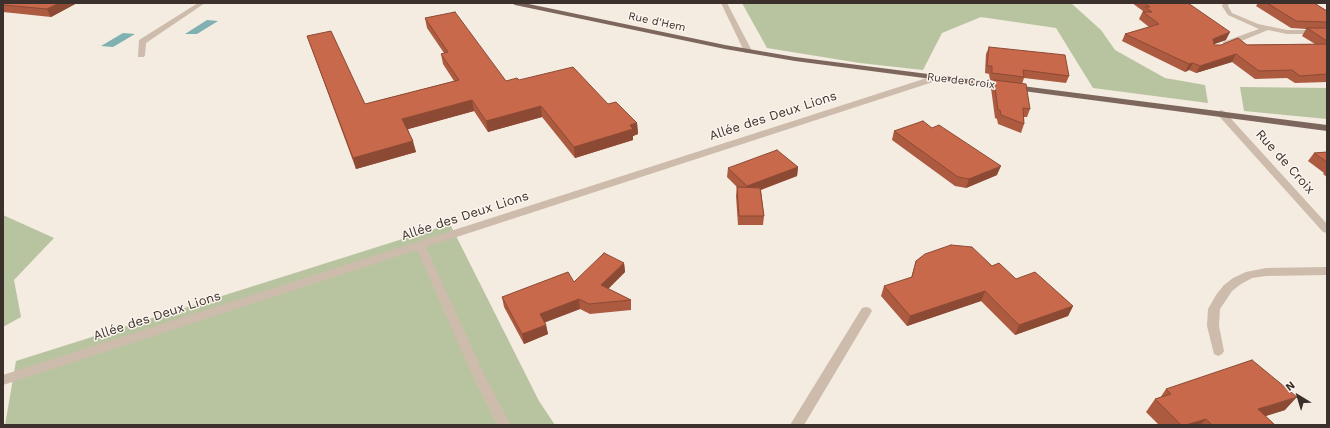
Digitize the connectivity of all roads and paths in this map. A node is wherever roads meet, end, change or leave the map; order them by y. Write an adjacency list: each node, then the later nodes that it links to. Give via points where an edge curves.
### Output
1 (202, 3): 9 (street, via 142,42)
2 (515, 3): 8 (main road, Rue d'Hem)
3 (724, 3): 8 (street)
4 (1226, 3): 5 (street, via 1226,10 1236,18)
5 (1265, 29): 6 (street); 7 (street)
6 (1327, 32)
7 (1220, 46)
8 (748, 51): 10 (main road, Rue de Croix)
9 (141, 55)
10 (936, 78): 11 (main road, Rue de Croix); 14 (street, Allée des Deux Lions)
11 (1221, 113): 12 (main road, Rue de Croix); 13 (street, Rue de Croix)
12 (1327, 128)
13 (1327, 230)
14 (420, 246): 18 (street, Allée des Deux Lions); 19 (street, via 478,375)
15 (1327, 270): 17 (street, via 1266,272 1250,275 1238,281 1220,298 1214,309 1213,326)
16 (866, 311): 20 (street)
17 (1218, 352)
18 (3, 380)
19 (504, 425)
20 (797, 425)

